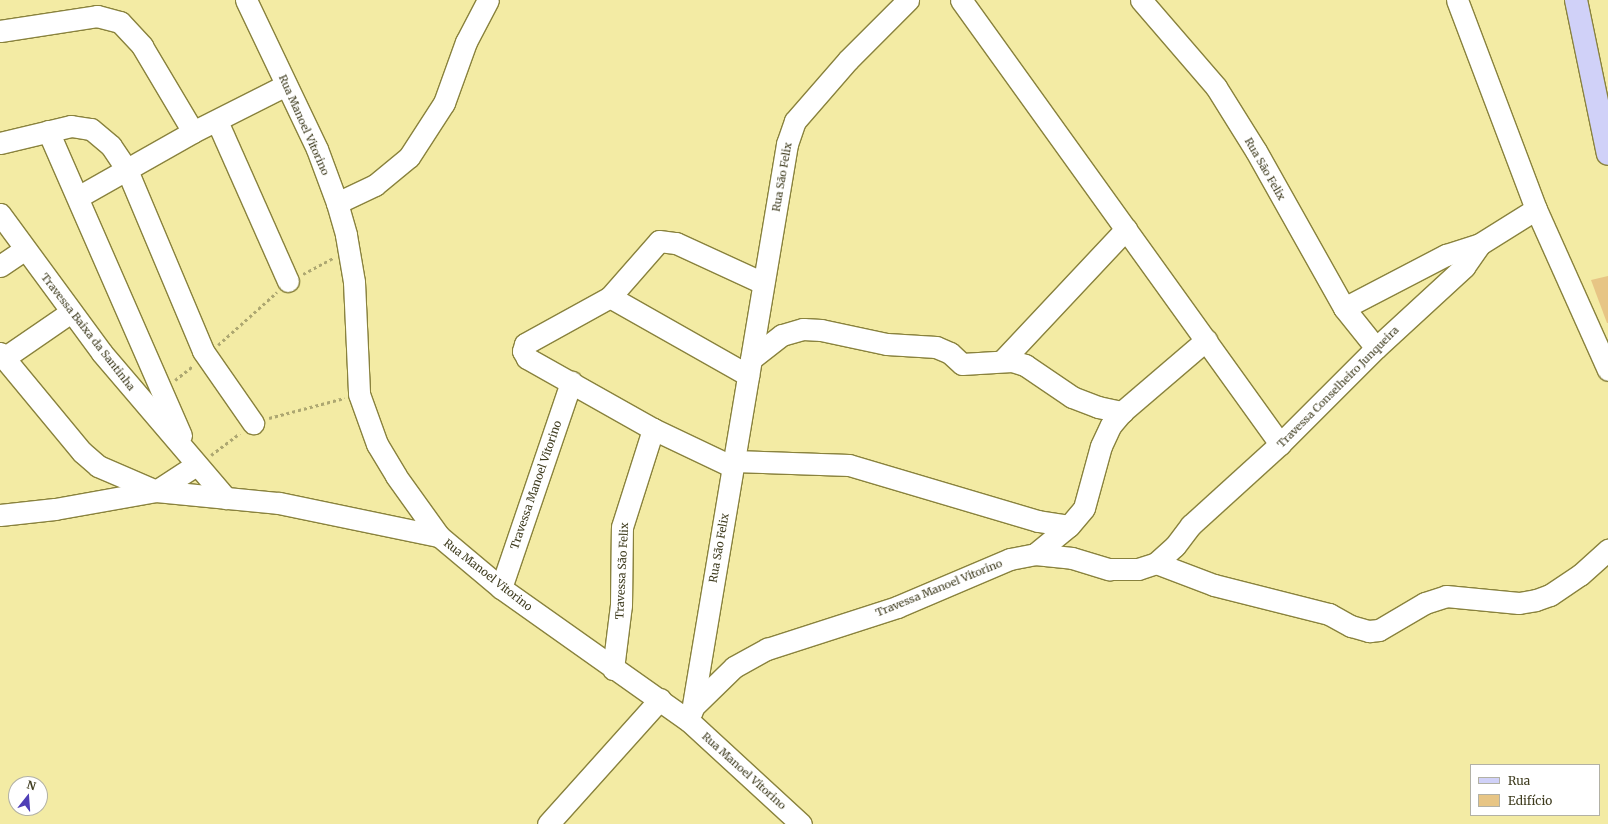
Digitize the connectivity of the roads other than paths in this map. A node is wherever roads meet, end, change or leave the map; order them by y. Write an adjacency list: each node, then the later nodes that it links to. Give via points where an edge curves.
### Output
1 (246, 0): 9 (street, Rua Manoel Vitorino)
2 (488, 0): 17 (street, via 466,42 444,103 409,157 375,185)
3 (908, 0): 25 (street, Rua São Felix, via 848,60 795,121 787,144)
4 (962, 0): 20 (street)
5 (1141, 0): 27 (street, Rua São Felix, via 1216,87 1256,151)
6 (1457, 0): 18 (street)
7 (1576, 0): 14 (main road)
8 (0, 31): 12 (street, via 97,16 120,22 142,46)
9 (286, 85): 10 (street); 17 (street, Rua Manoel Vitorino, via 317,150)
10 (217, 121): 12 (street); 24 (street)
11 (48, 131): 13 (street); 15 (street, via 71,126 90,129 111,146); 16 (street)
12 (193, 132): 15 (street)
13 (0, 143)
14 (1608, 154)
15 (127, 170): 16 (street); 37 (street, via 206,356)
16 (78, 197): 40 (street)
17 (337, 203): 47 (street, Rua Manoel Vitorino, via 354,282 360,394 377,444 396,476)
18 (1536, 209): 21 (street, Travessa Conselheiro Junqueira); 34 (street)
19 (0, 214): 22 (street, Travessa Baixa da Santinha)
20 (1126, 229): 29 (street); 32 (street)
21 (1480, 244): 27 (street, Travessa Conselheiro Junqueira, via 1446,255); 30 (street, Travessa Conselheiro Junqueira, via 1464,267)
22 (24, 250): 23 (street); 28 (street, Travessa Baixa da Santinha)
23 (0, 266)
24 (288, 281)
25 (763, 283): 26 (street, via 665,240 659,241); 33 (street, Rua São Felix)
26 (610, 297): 33 (street); 35 (street, via 525,344 523,351 527,358)
27 (1344, 308): 30 (street, Rua São Felix)
28 (71, 312): 31 (street); 40 (street, Travessa Baixa da Santinha, via 102,353)
29 (1206, 340): 36 (street); 39 (street)
30 (1376, 348): 39 (street, Travessa Conselheiro Junqueira)
31 (2, 355): 42 (street, via 82,452 98,466)
32 (1003, 360): 33 (street, via 962,364 936,347 887,344 821,330 803,329 782,335); 36 (street, via 1024,366 1072,397 1098,407)
33 (750, 367): 41 (street, Rua São Felix)
34 (1608, 370)
35 (572, 382): 38 (street); 51 (street, Travessa Manoel Vitorino)
36 (1122, 412): 46 (street, via 1111,425 1101,446 1084,508)
37 (253, 423)
38 (653, 429): 41 (street); 52 (street, Travessa São Felix, via 622,527 621,605)
39 (1280, 444): 45 (street, Travessa Conselheiro Junqueira)
40 (192, 459): 42 (street); 43 (street, Travessa Baixa da Santinha)
41 (733, 464): 46 (street, via 849,465 1038,521); 54 (street, Rua São Felix)
42 (156, 491): 43 (street); 44 (street, via 54,509)
43 (226, 498): 47 (street, via 279,503)
44 (0, 515)
45 (1191, 525): 50 (street, Travessa Manoel Vitorino, via 1175,546)
46 (1069, 526): 49 (street)
47 (439, 536): 51 (street, Rua Manoel Vitorino)
48 (1608, 550): 50 (street, via 1580,575 1550,596 1519,603 1446,596 1425,603 1379,630 1369,631 1351,626 1329,614 1214,585)
49 (1035, 554): 50 (street, Travessa Manoel Vitorino, via 1072,558 1109,568 1138,569); 54 (street, Travessa Manoel Vitorino, via 980,570 897,607 767,649 734,667)
50 (1156, 563)
51 (501, 588): 52 (street, Rua Manoel Vitorino)
52 (614, 669): 53 (street, Rua Manoel Vitorino)
53 (660, 699): 54 (street, Rua Manoel Vitorino); 55 (street)
54 (691, 714): 56 (street, Rua Manoel Vitorino)
55 (548, 824)
56 (802, 824)

